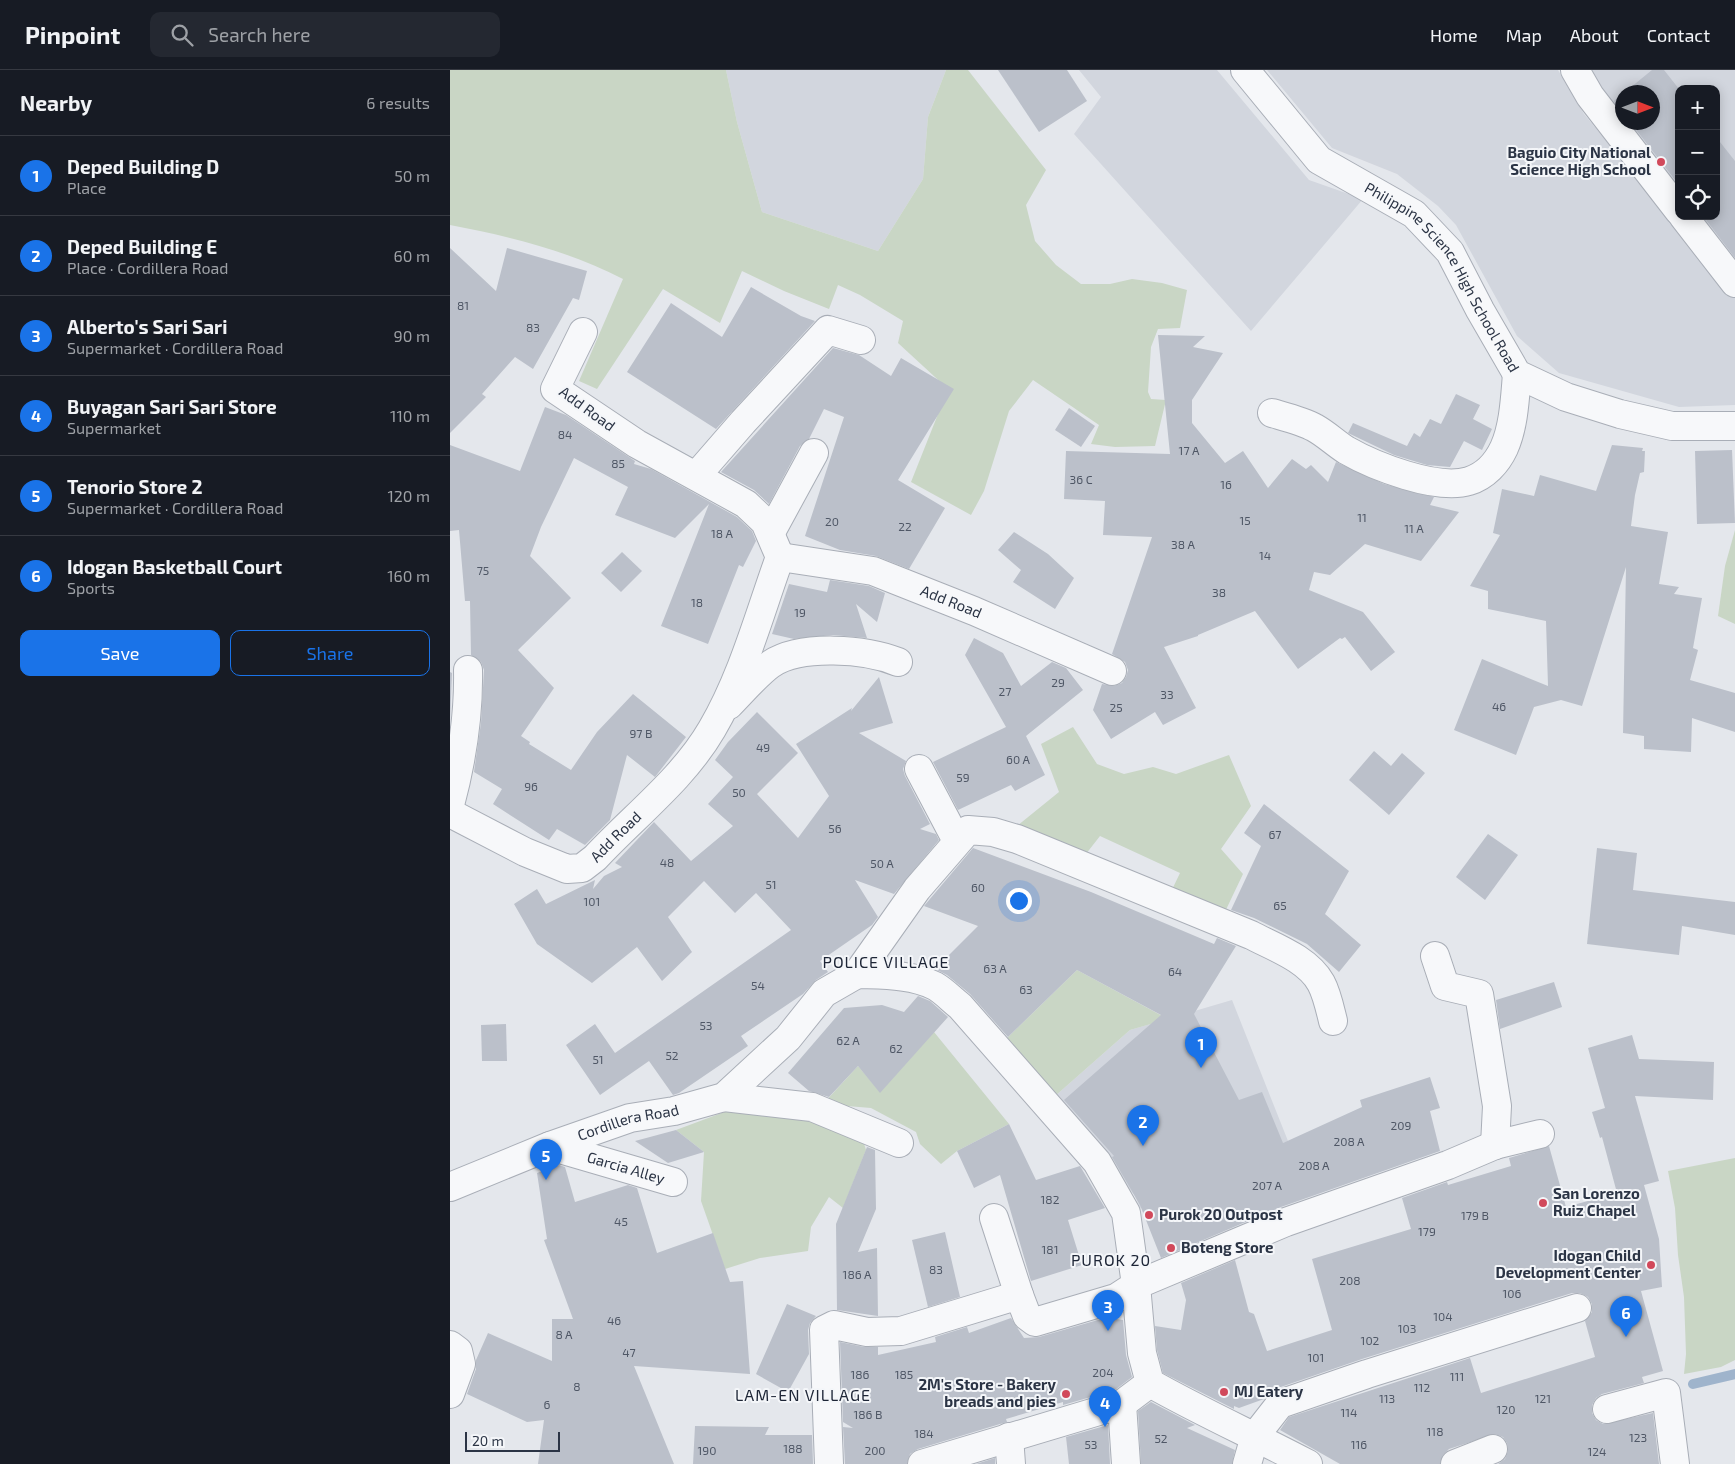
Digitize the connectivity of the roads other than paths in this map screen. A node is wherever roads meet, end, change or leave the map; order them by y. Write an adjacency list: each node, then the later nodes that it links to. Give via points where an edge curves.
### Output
1 (1245, 70): 8 (street, Philippine Science High School Road, via 1319,160 1414,214 1450,252)
2 (1576, 70): 3 (street, via 1590,96)
3 (1675, 206)
4 (1686, 220): 5 (street)
5 (1735, 283)
6 (584, 332): 12 (street, Add Road, via 555,389 637,444)
7 (861, 340): 12 (street, via 828,330)
8 (1517, 374): 9 (street, via 1513,412 1504,448 1488,471 1468,482 1439,482 1376,466 1344,449 1314,427); 10 (street, Philippine Science High School Road, via 1566,397 1620,414 1672,426)
9 (1272, 413)
10 (1735, 426)
11 (814, 453): 13 (street, Add Road)
12 (697, 476): 13 (street, Add Road, via 746,504)
13 (776, 545): 16 (street, Add Road, via 873,571); 17 (street, Add Road, via 749,648)
14 (898, 662): 17 (street, Add Road, via 845,651 791,656 771,664)
15 (468, 670): 19 (street, via 468,710 462,760)
16 (1112, 671)
17 (719, 714): 20 (street, Add Road, via 711,731 680,772 582,868 567,869 548,862)
18 (919, 770): 21 (street)
19 (450, 805)
20 (450, 813)
21 (957, 840): 23 (street, via 917,889); 24 (street, via 968,830 993,832 1017,839 1251,935 1302,963 1321,983)
22 (1435, 956): 28 (street, via 1445,986 1478,994 1497,1106)
23 (857, 974): 25 (street, Cordillera Road, via 824,993 788,1038); 33 (street, via 891,976 935,986 960,1006 1096,1162 1117,1195 1126,1213)
24 (1333, 1021)
25 (724, 1097): 27 (street, Cordillera Road, via 812,1107); 29 (street, Cordillera Road, via 674,1111 630,1118)
26 (1540, 1134): 28 (street)
27 (899, 1143)
28 (1495, 1145): 33 (street, via 1448,1165 1286,1222)
29 (550, 1146): 30 (street, Garcia Alley); 31 (street, Cordillera Road)
30 (673, 1182)
31 (450, 1187)
32 (994, 1218): 34 (street)
33 (1136, 1285): 34 (street, via 1116,1298 1035,1322 1027,1316); 37 (street, via 1142,1354)
34 (1019, 1295): 44 (street, via 901,1331 867,1332 834,1325 824,1330)
35 (1577, 1308): 41 (street, via 1280,1404)
36 (450, 1345): 38 (street, via 458,1351 461,1364)
37 (1150, 1383): 39 (street); 41 (street)
38 (450, 1394)
39 (1122, 1404): 42 (street); 47 (street)
40 (1606, 1409): 51 (street, via 1666,1393)
41 (1255, 1436): 48 (street); 49 (street)
42 (1009, 1437): 45 (street); 46 (street)
43 (1493, 1449): 50 (street)
44 (829, 1464)
45 (922, 1464)
46 (1011, 1464)
47 (1126, 1464)
48 (1246, 1464)
49 (1308, 1464)
50 (1455, 1464)
51 (1675, 1464)

